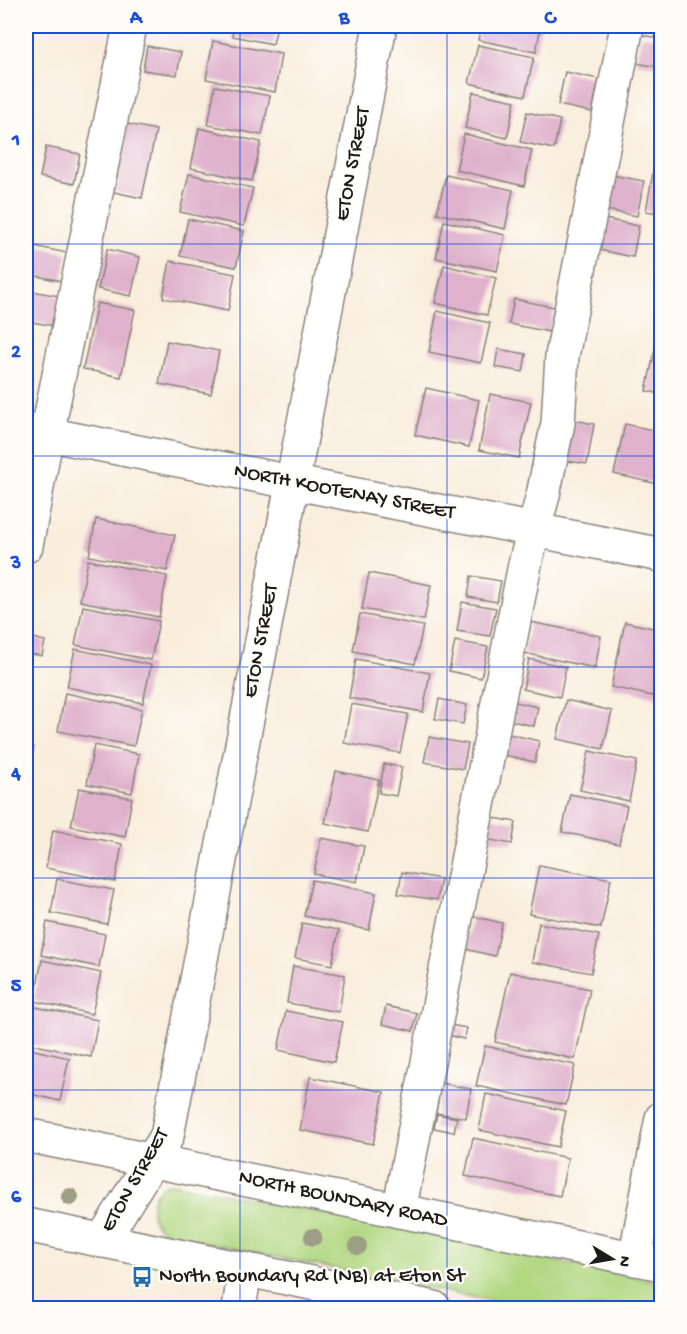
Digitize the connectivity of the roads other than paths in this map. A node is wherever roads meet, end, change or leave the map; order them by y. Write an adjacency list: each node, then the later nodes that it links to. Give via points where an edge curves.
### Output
1 (130, 26): 4 (street)
2 (380, 26): 5 (street, ETON STREET)
3 (627, 26): 6 (street, via 562,356 558,423)
4 (36, 432): 5 (street, NORTH KOOTENAY STREET); 7 (street)
5 (293, 483): 6 (street, NORTH KOOTENAY STREET); 11 (street, ETON STREET, via 167,1136)
6 (534, 530): 8 (street, NORTH KOOTENAY STREET); 12 (street)
7 (26, 546)
8 (662, 555)
9 (662, 1118): 15 (street)
10 (26, 1135): 11 (street, NORTH BOUNDARY ROAD)
11 (151, 1161): 12 (street, NORTH BOUNDARY ROAD); 14 (street, ETON STREET)
12 (399, 1211): 15 (street, NORTH BOUNDARY ROAD)
13 (27, 1231): 14 (street)
14 (102, 1241): 16 (street)
15 (648, 1262)
16 (245, 1270): 17 (street); 18 (street)
17 (239, 1308)
18 (434, 1308)

